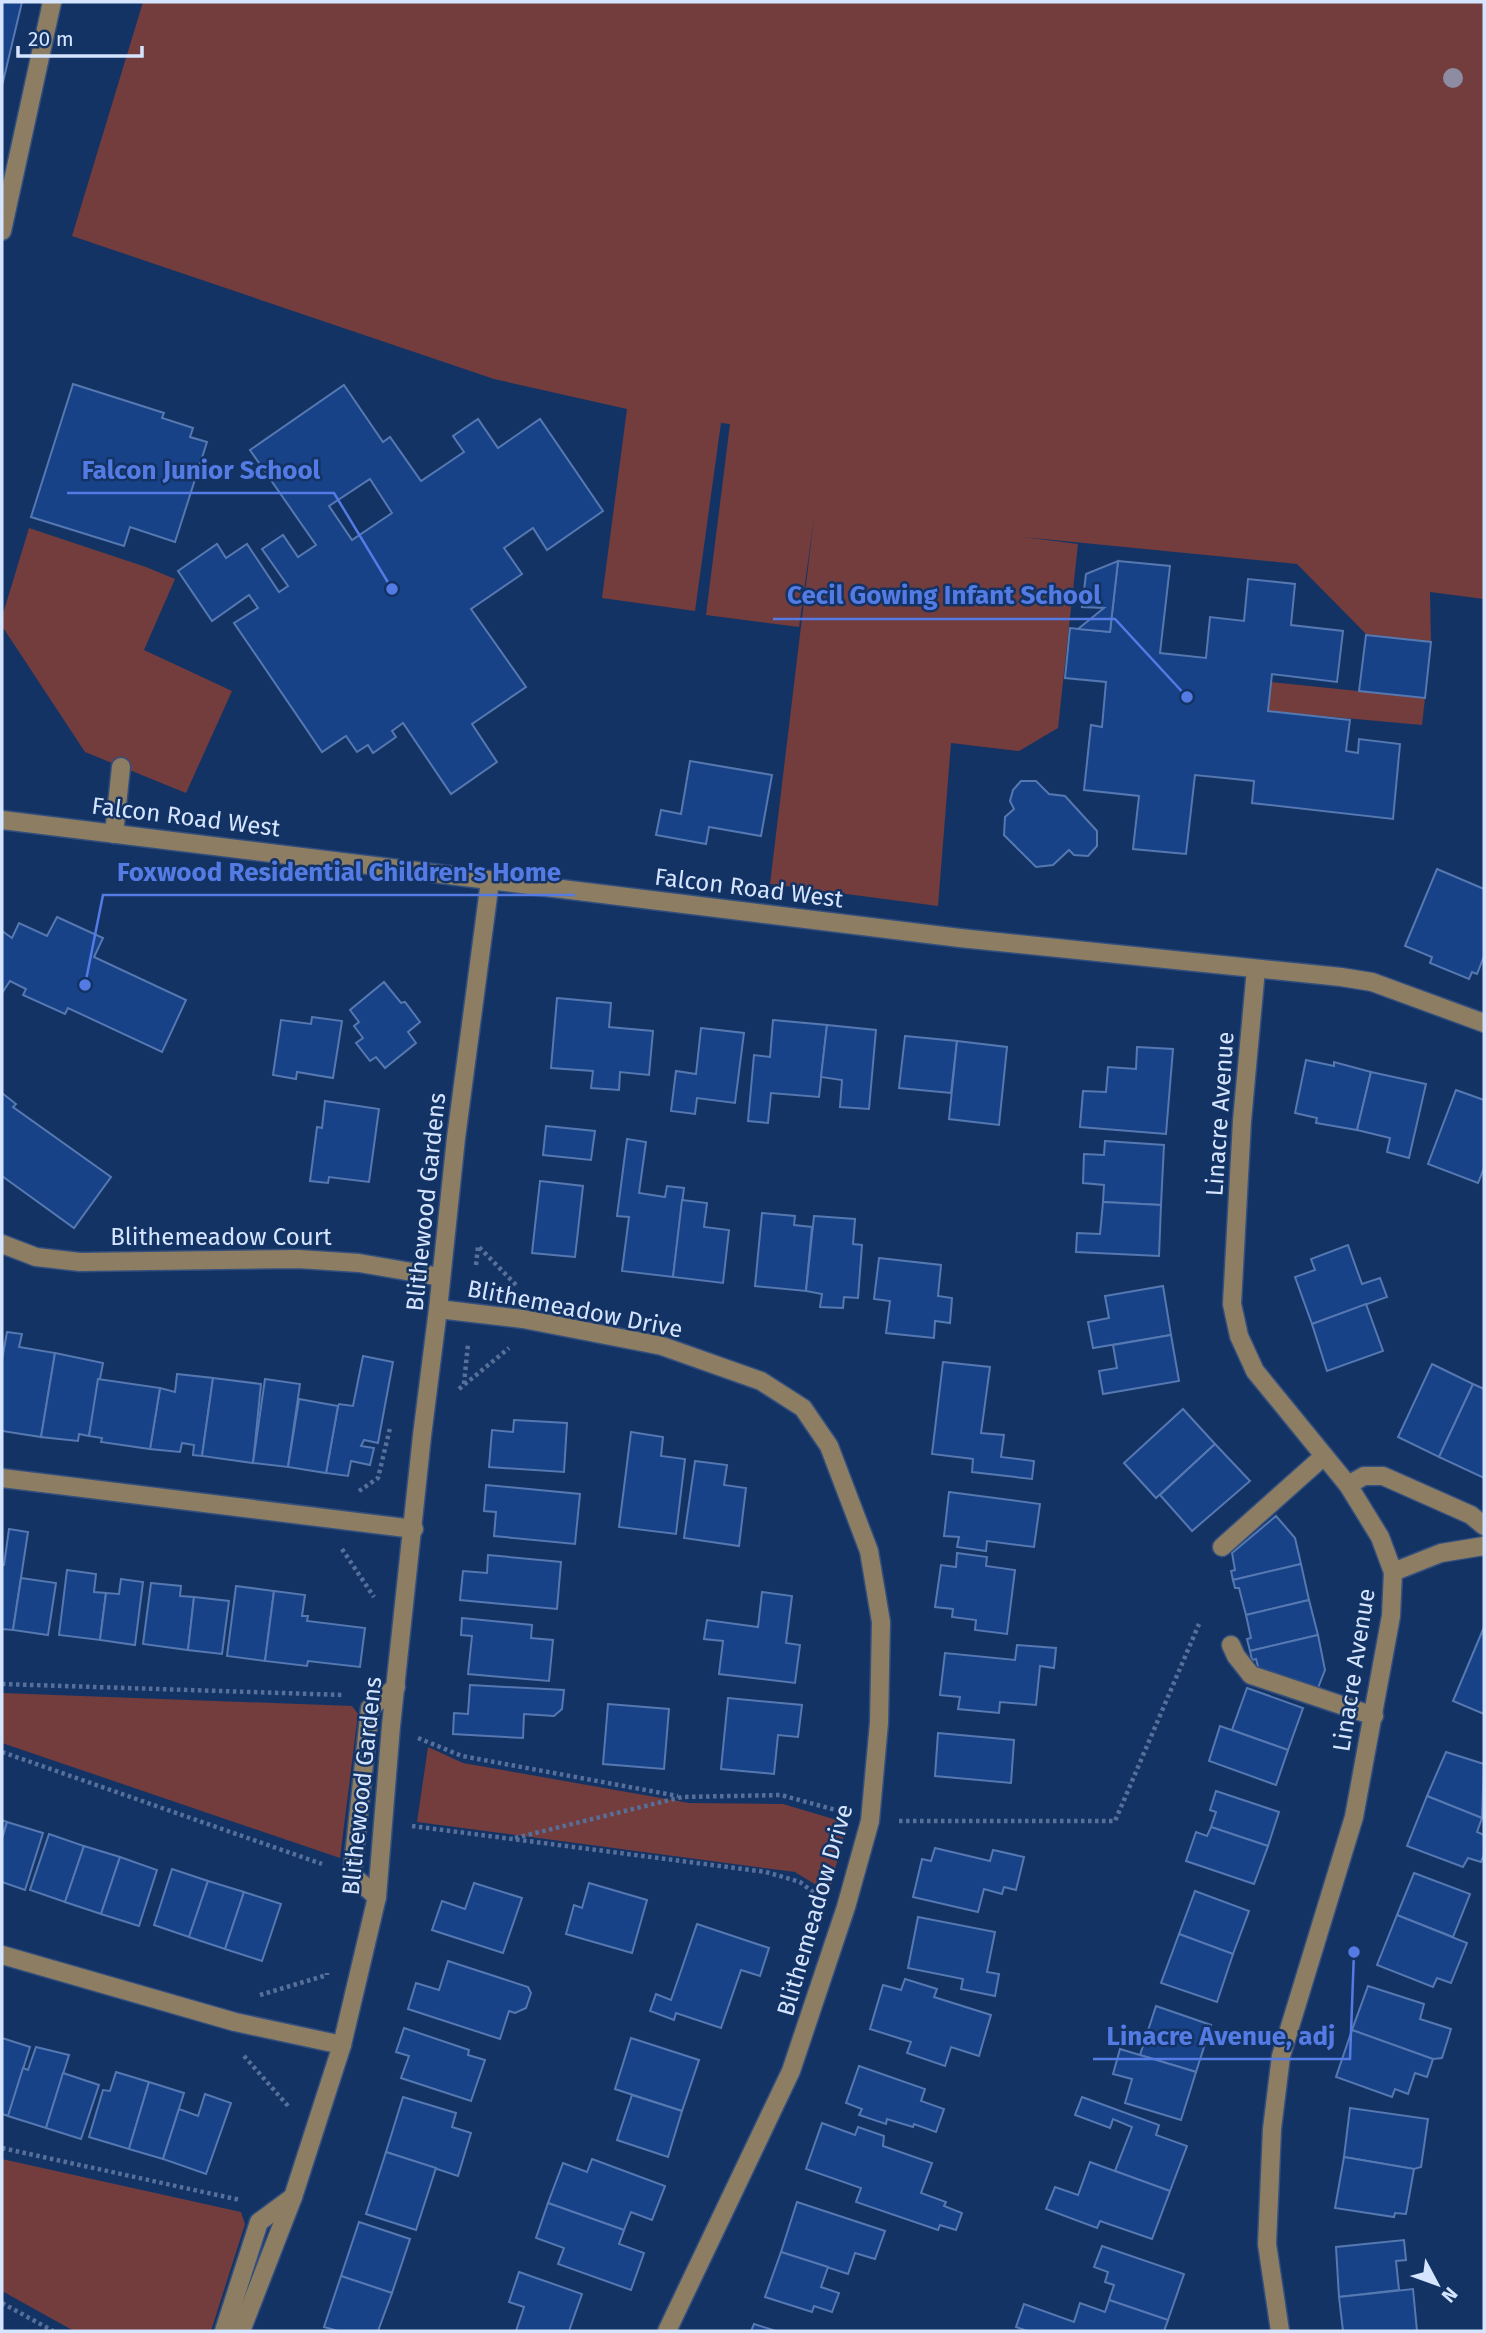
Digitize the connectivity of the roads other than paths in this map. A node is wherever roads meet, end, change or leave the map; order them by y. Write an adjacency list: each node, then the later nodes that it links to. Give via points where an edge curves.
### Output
1 (52, 2): 2 (street)
2 (2, 229)
3 (121, 766): 5 (street)
4 (2, 820): 5 (street, Falcon Road West)
5 (114, 834): 6 (street, Falcon Road West)
6 (490, 881): 7 (street, Falcon Road West); 10 (street, Blithewood Gardens)
7 (1256, 969): 8 (street, Falcon Road West, via 1372,982); 12 (street, Linacre Avenue, via 1232,1304 1238,1336 1255,1371)
8 (1484, 1023)
9 (2, 1244): 10 (street, Blithemeadow Court, via 36,1256 80,1262 298,1259 359,1263)
10 (441, 1277): 11 (street, Blithewood Gardens)
11 (438, 1309): 16 (street, Blithewood Gardens); 29 (street, Blithemeadow Drive, via 662,1346 761,1381 803,1408 828,1446 869,1551 881,1622 879,1723 870,1821 791,2071)
12 (1325, 1456): 14 (street, Linacre Avenue); 18 (street)
13 (2, 1478): 16 (street)
14 (1348, 1485): 15 (street, via 1364,1476 1383,1476 1471,1515); 19 (street, Linacre Avenue, via 1380,1536)
15 (1484, 1527)
16 (414, 1529): 21 (street, Blithewood Gardens)
17 (1484, 1546): 19 (street, via 1441,1553)
18 (1222, 1547)
19 (1393, 1572): 22 (street, Linacre Avenue, via 1391,1616)
20 (1231, 1645): 22 (street, via 1251,1675)
21 (396, 1687): 23 (street, Blithewood Gardens); 23 (street, via 370,1708 352,1875)
22 (1374, 1716): 30 (street, Linacre Avenue, via 1354,1817 1281,2056 1272,2129 1267,2244)
23 (377, 1897): 25 (street, Blithewood Gardens)
24 (2, 1955): 25 (street, via 235,2022)
25 (342, 2045): 26 (street, Blithewood Gardens)
26 (293, 2197): 27 (street, via 259,2222); 28 (street, Blithewood Gardens)
27 (224, 2331)
28 (242, 2331)
29 (667, 2331)
30 (1280, 2331)

